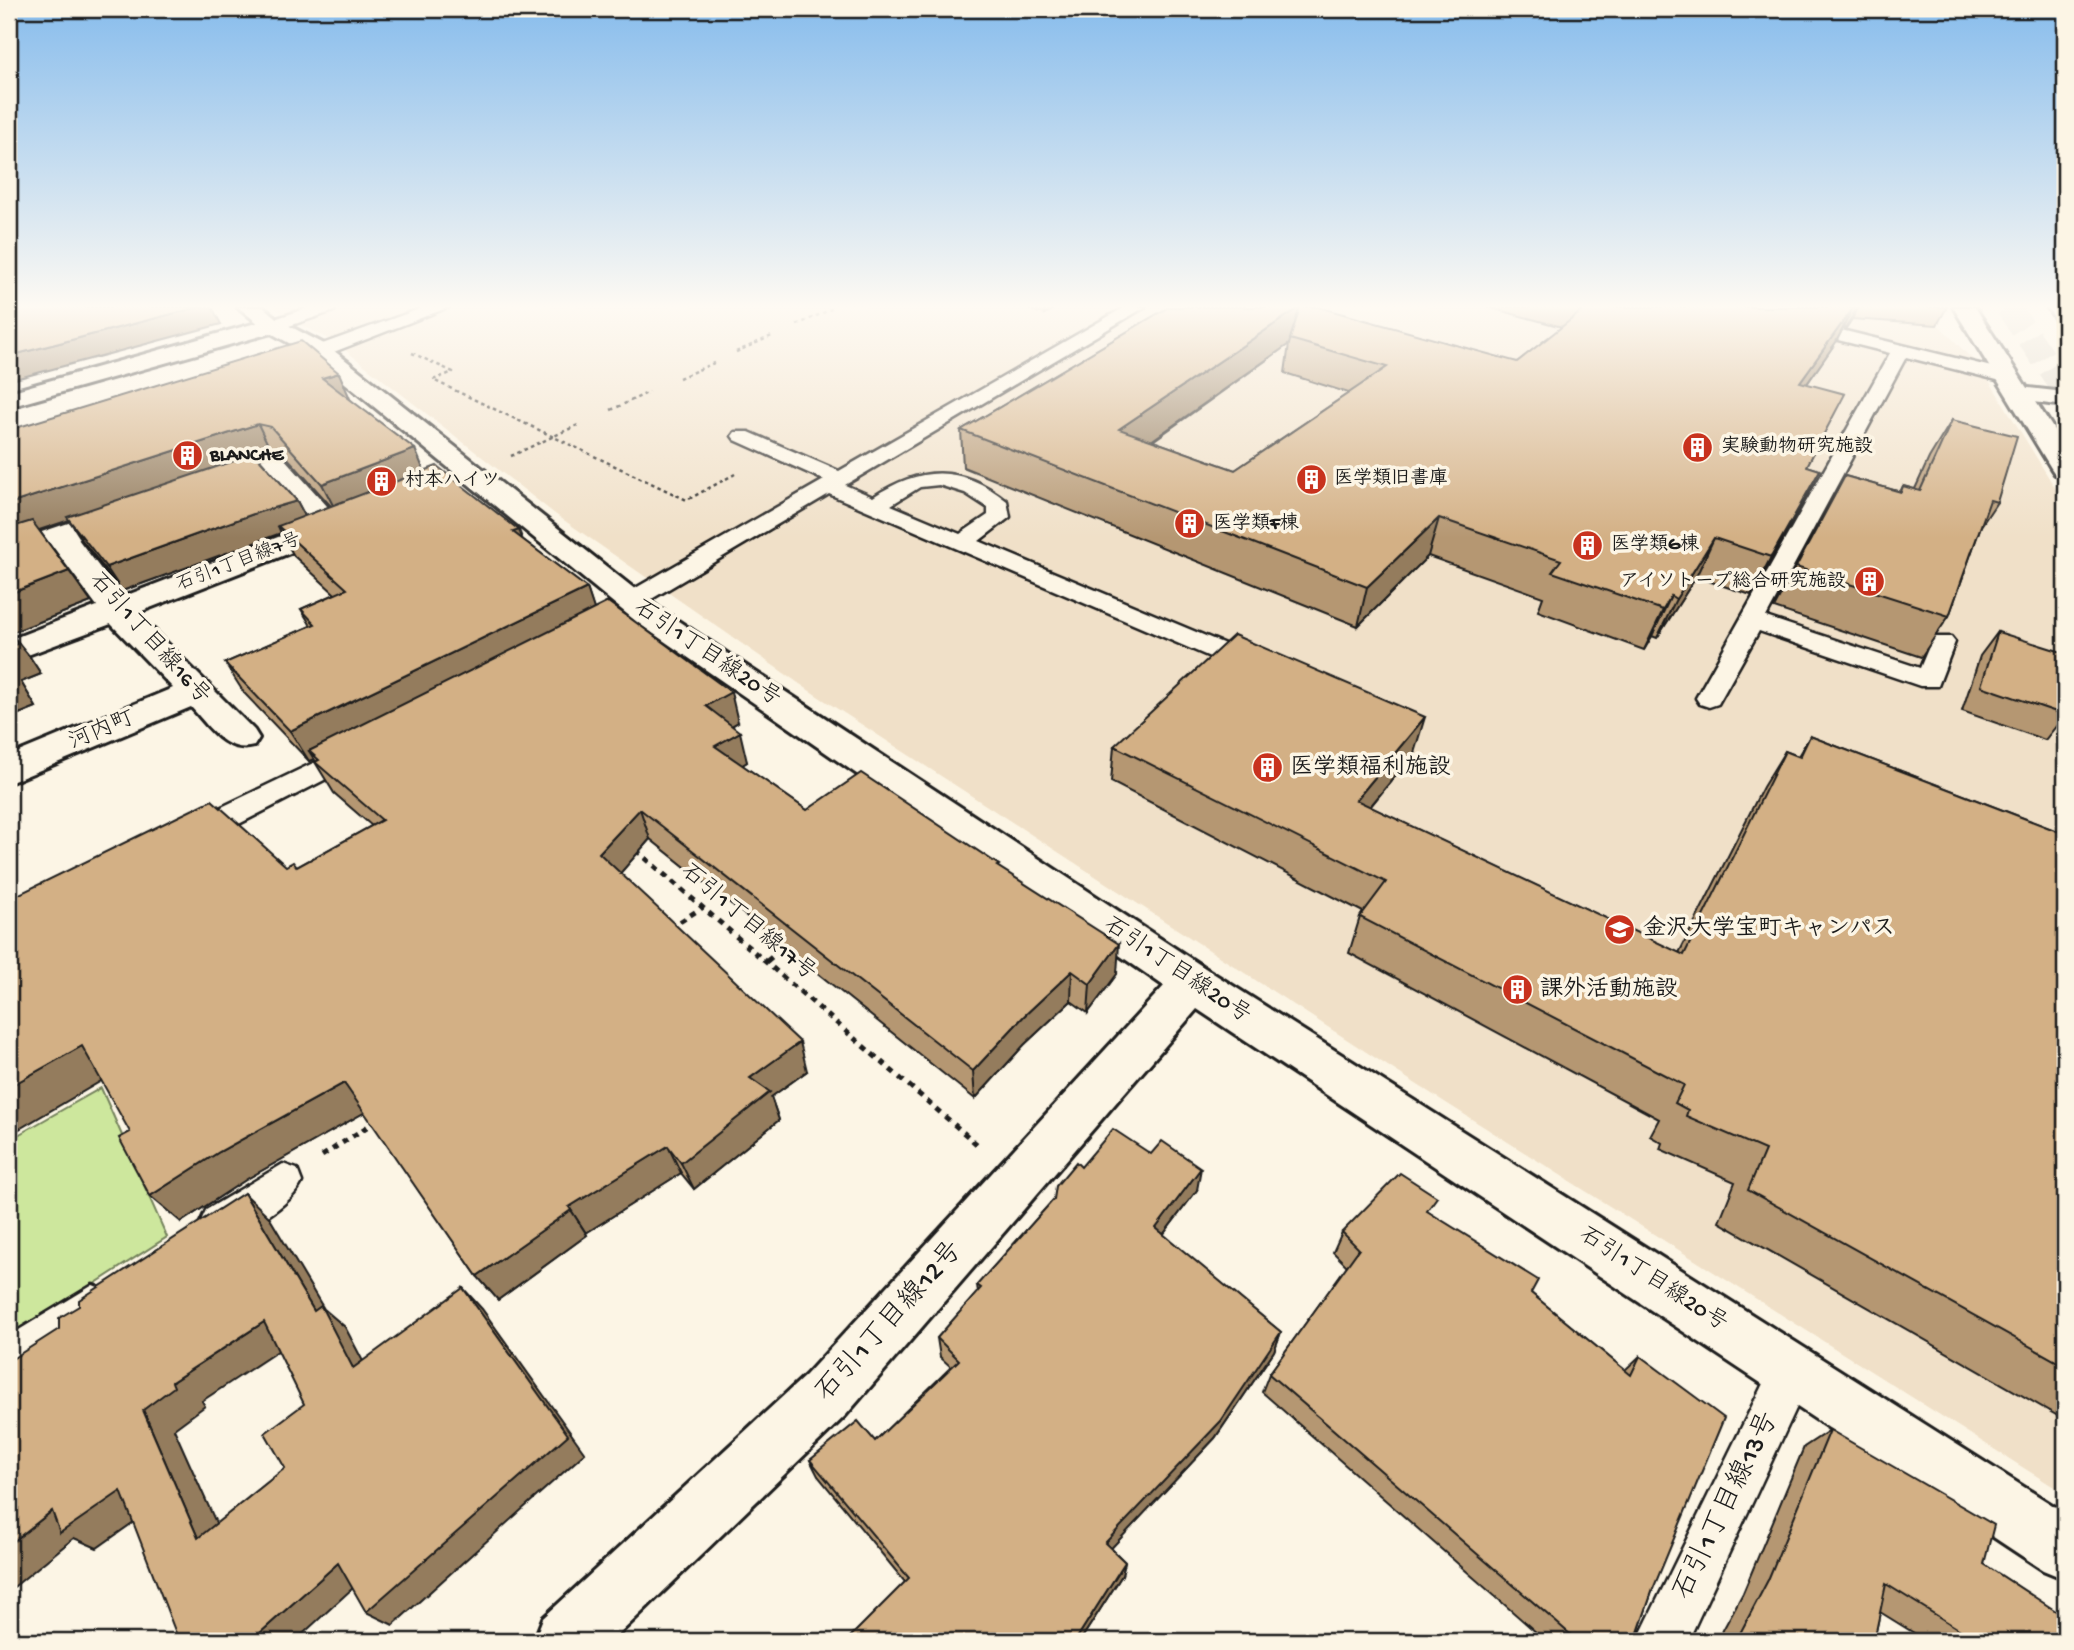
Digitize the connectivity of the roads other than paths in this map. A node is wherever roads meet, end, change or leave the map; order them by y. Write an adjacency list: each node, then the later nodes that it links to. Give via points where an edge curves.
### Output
1 (66, 384): 9 (street)
2 (86, 384): 10 (street)
3 (348, 384): 23 (street, 石引1丁目線20号, via 474,472)
4 (1004, 384): 13 (lane)
5 (1881, 384): 24 (lane)
6 (2011, 384): 7 (lane)
7 (2014, 385): 8 (street); 12 (street)
8 (2065, 398)
9 (9, 400)
10 (9, 406)
11 (742, 436): 13 (lane)
12 (2065, 468)
13 (834, 482): 16 (lane); 23 (lane)
14 (185, 493): 18 (street, via 273,463)
15 (148, 506): 19 (street)
16 (875, 506): 20 (lane); 20 (lane, via 918,480 960,484 988,495 999,506 999,517)
17 (368, 513): 18 (street, 石引1丁目線7号)
18 (330, 527): 22 (street, 石引1丁目線7号)
19 (60, 536): 21 (street); 22 (street, 石引1丁目線16号)
20 (962, 543): 27 (lane)
21 (9, 553)
22 (117, 611): 26 (street, 石引1丁目線7号); 28 (street, 石引1丁目線16号)
23 (627, 611): 34 (street, 石引1丁目線20号)
24 (1752, 620): 25 (lane, via 1928,680); 29 (lane)
25 (1942, 642)
26 (9, 652)
27 (1276, 676)
28 (195, 692): 30 (street, 石引1丁目線16号); 32 (street, 河内町)
29 (1709, 698)
30 (241, 738)
31 (376, 741): 33 (lane)
32 (9, 769)
33 (174, 844)
34 (1193, 984): 39 (street, 石引1丁目線20号); 41 (street, 石引1丁目線12号, via 826,1395)
35 (283, 1182): 36 (lane)
36 (192, 1241)
37 (123, 1286): 38 (lane)
38 (9, 1361)
39 (1792, 1370): 40 (street, 石引1丁目線20号); 42 (lane, 石引1丁目線13号)
40 (2065, 1548)
41 (566, 1641)
42 (1662, 1641)

